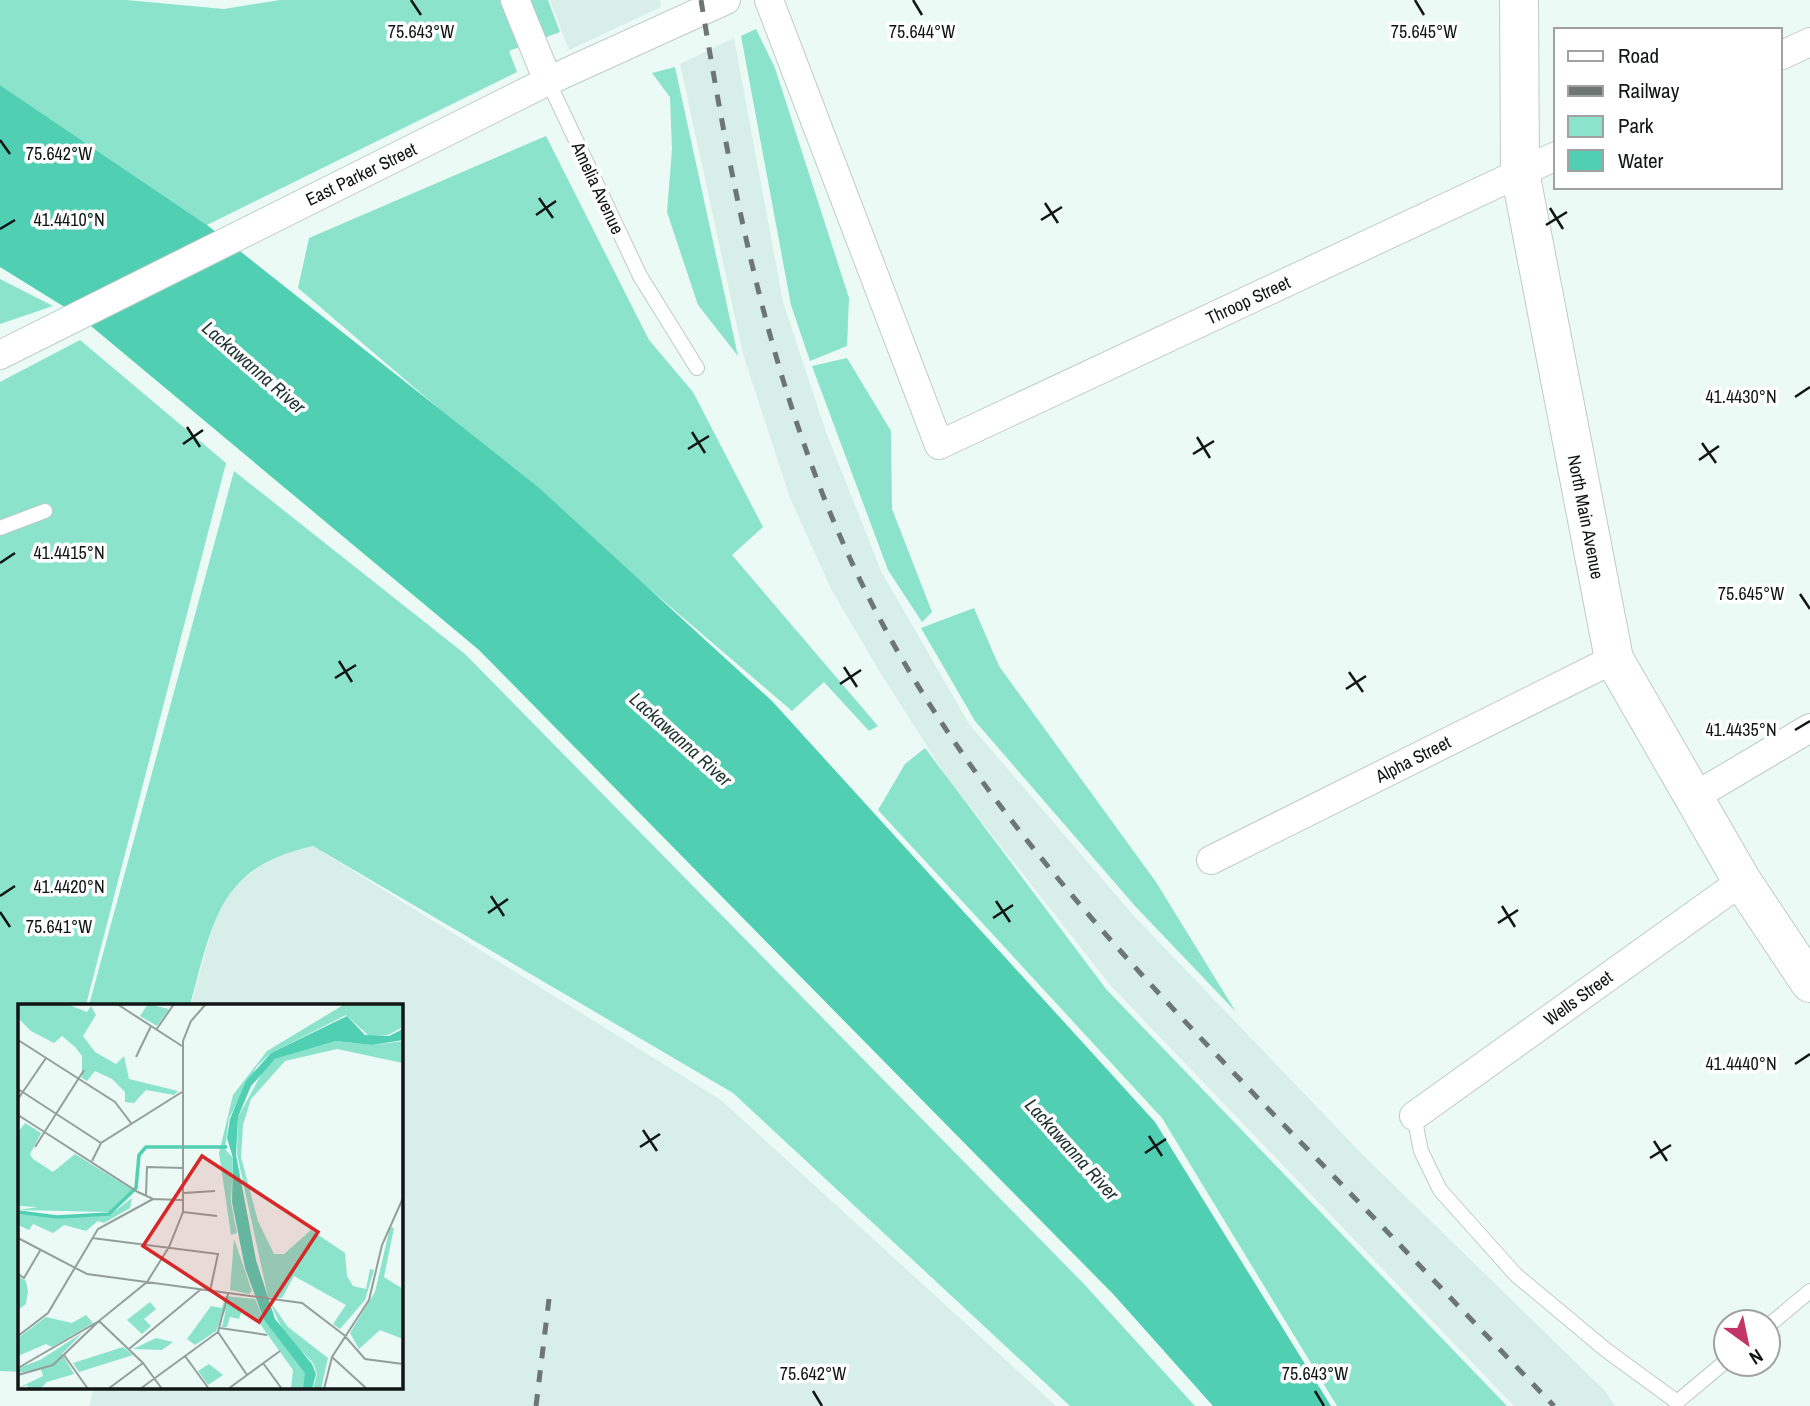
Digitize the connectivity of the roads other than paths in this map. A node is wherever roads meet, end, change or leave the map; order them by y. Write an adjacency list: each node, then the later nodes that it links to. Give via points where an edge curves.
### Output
1 (514, 0): 7 (street, Amelia Avenue)
2 (726, 0): 7 (street, East Parker Street)
3 (769, 0): 9 (street, Throop Street, via 939,445)
4 (1519, 0): 9 (main road, North Main Avenue)
5 (1810, 42): 6 (street)
6 (1782, 55)
7 (548, 81): 10 (street, East Parker Street); 11 (lane, Amelia Avenue, via 640,276)
8 (1554, 157): 9 (street, Throop Street)
9 (1520, 172): 14 (main road, North Main Avenue)
10 (0, 355)
11 (697, 368)
12 (44, 511): 13 (lane)
13 (0, 528)
14 (1614, 659): 16 (main road, North Main Avenue); 17 (street, Alpha Street)
15 (1810, 728): 16 (street)
16 (1692, 799): 18 (main road, North Main Avenue)
17 (1212, 860)
18 (1742, 881): 19 (main road, North Main Avenue); 20 (street, Wells Street)
19 (1810, 984)
20 (1413, 1116): 24 (lane, via 1420,1151 1440,1190 1516,1275)
21 (1810, 1291): 22 (lane)
22 (1782, 1314)
23 (1712, 1375): 24 (lane)
24 (1679, 1404)

